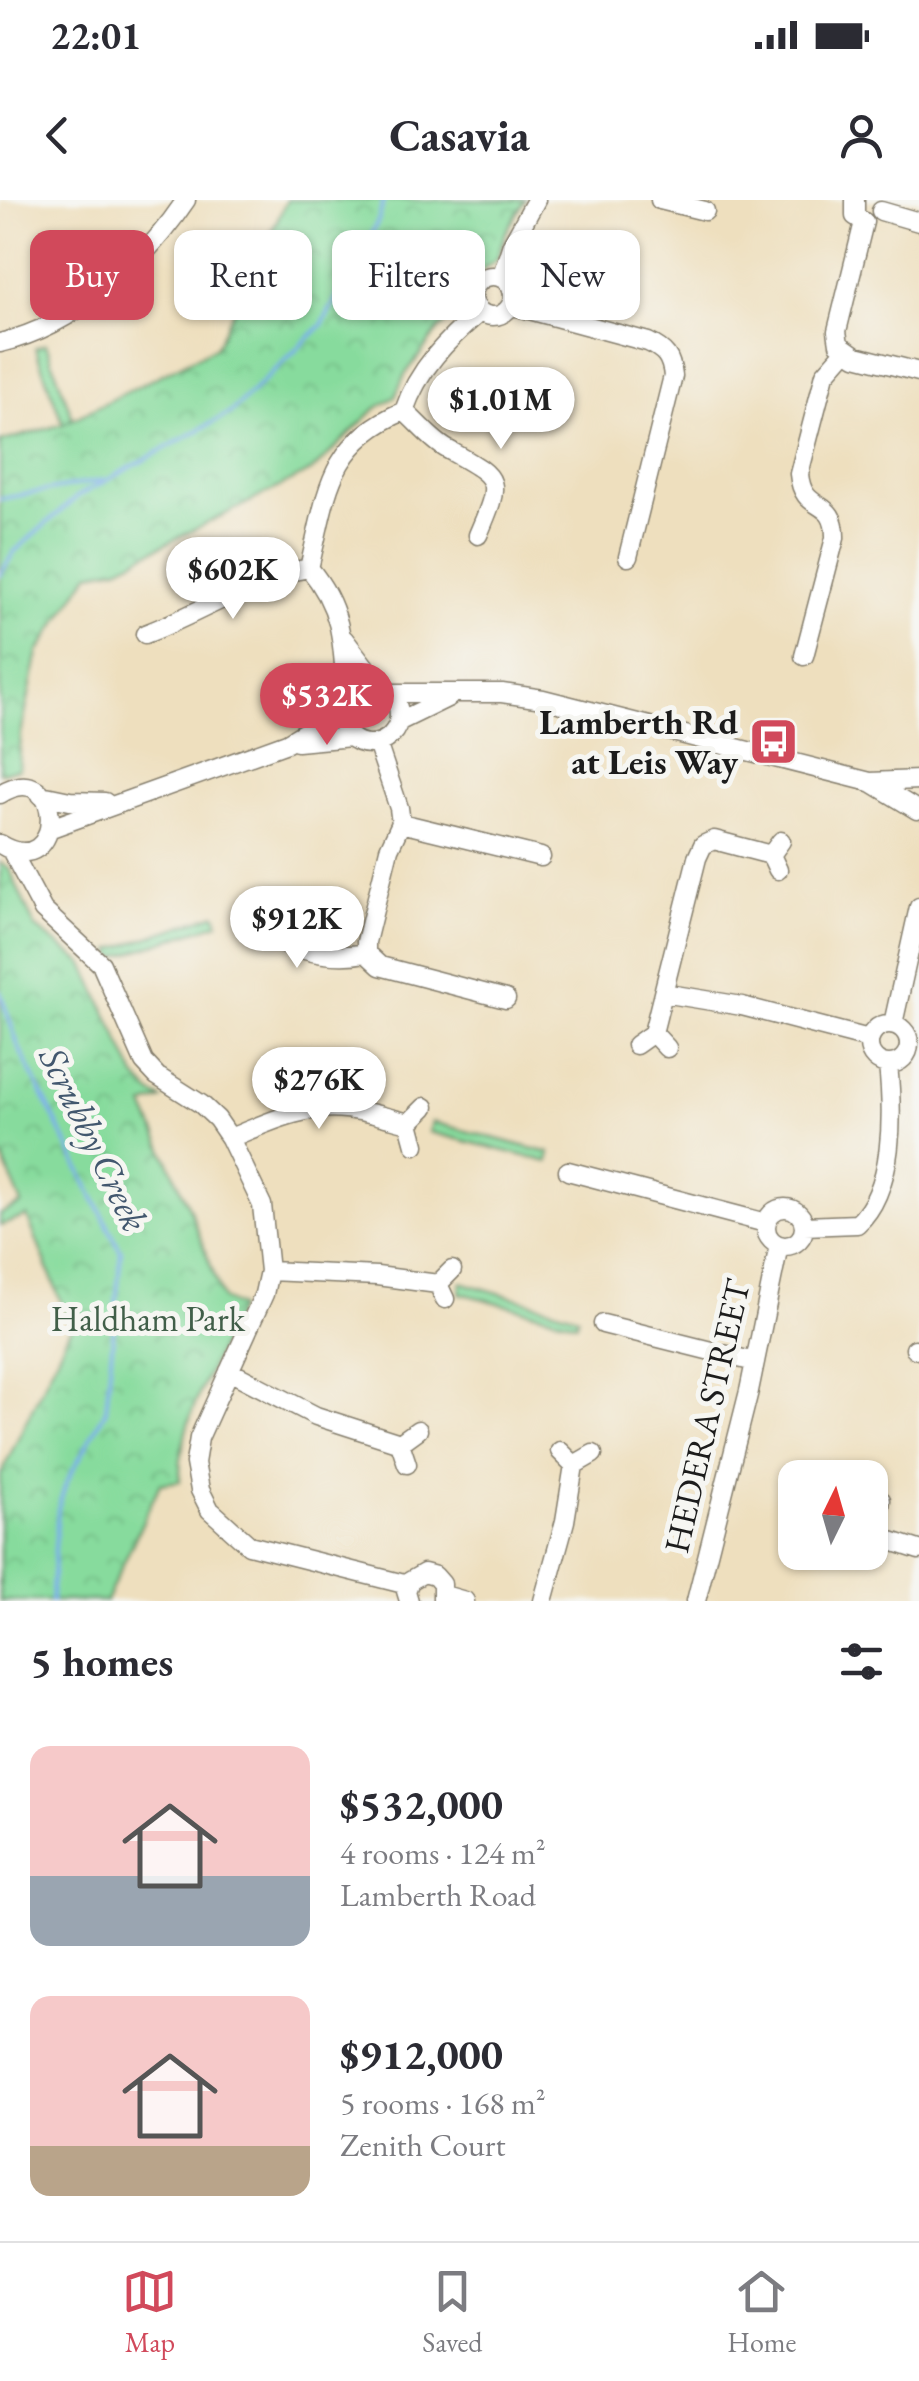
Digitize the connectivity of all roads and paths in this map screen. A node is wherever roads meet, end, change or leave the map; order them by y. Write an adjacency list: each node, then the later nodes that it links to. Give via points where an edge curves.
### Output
1 (186, 200): 14 (street, via 96,296 34,332)
2 (536, 200): 9 (street)
3 (660, 200): 6 (street)
4 (856, 200): 7 (street, via 855,216)
5 (880, 206): 7 (street, via 874,220); 8 (street)
6 (705, 211)
7 (864, 222): 15 (street, via 837,331)
8 (919, 222)
9 (502, 278): 10 (street); 11 (street)
10 (485, 279)
11 (505, 282)
12 (471, 320): 17 (street, via 422,374)
13 (564, 320): 19 (street, via 648,342 671,360 673,376)
14 (0, 343)
15 (846, 350): 16 (street); 23 (street, via 826,374 799,474 800,492 836,521)
16 (919, 372)
17 (404, 411): 18 (street, via 492,480 494,497); 20 (street, via 360,437 338,466 325,492)
18 (478, 536)
19 (628, 557)
20 (309, 568): 21 (street, via 278,573); 22 (street, via 326,589)
21 (145, 634)
22 (344, 639): 24 (street); 26 (street)
23 (804, 656)
24 (385, 691): 25 (street); 26 (street, via 362,687); 27 (street, via 397,706)
25 (459, 693): 27 (street); 32 (street, via 542,698)
26 (344, 704): 28 (street); 29 (street)
27 (398, 722): 30 (street)
28 (351, 737): 29 (street); 30 (street)
29 (287, 743): 36 (street)
30 (377, 743): 38 (street)
31 (919, 780): 32 (street)
32 (870, 782): 37 (street)
33 (919, 788): 37 (street)
34 (0, 794): 35 (street, via 24,787)
35 (41, 795): 36 (street); 39 (street, via 51,810)
36 (115, 802): 39 (street)
37 (918, 813)
38 (401, 823): 42 (street); 46 (street)
39 (48, 834): 40 (street, via 30,850); 43 (street, via 36,865)
40 (3, 846): 43 (street)
41 (777, 855): 47 (street, via 714,840 704,845)
42 (541, 856)
43 (35, 894): 58 (street, via 101,964 144,1062 201,1104)
44 (919, 907): 49 (street)
45 (247, 920): 46 (street, via 268,938 340,958)
46 (366, 953): 48 (street, via 380,966)
47 (663, 993): 50 (street); 51 (street)
48 (506, 999)
49 (892, 1024): 51 (street, via 878,1027); 54 (street, via 907,1033)
50 (653, 1033): 52 (street); 53 (street)
51 (869, 1039): 55 (street, via 872,1056)
52 (636, 1045)
53 (667, 1048)
54 (914, 1051): 55 (street)
55 (888, 1064): 62 (street, via 891,1132 872,1211 857,1224)
56 (425, 1107): 57 (street)
57 (409, 1123): 58 (street, via 318,1108); 59 (street)
58 (230, 1138): 65 (street, via 262,1205)
59 (415, 1146)
60 (568, 1171): 61 (street)
61 (766, 1222): 62 (street, via 772,1212 790,1208); 63 (street, via 767,1234)
62 (804, 1226): 63 (street, via 796,1242)
63 (780, 1245): 67 (street, HEDERA STREET)
64 (452, 1270): 65 (street, via 442,1292 377,1276)
65 (269, 1271): 68 (street)
66 (603, 1324): 67 (street)
67 (755, 1362): 81 (street, HEDERA STREET)
68 (228, 1371): 70 (street, via 316,1416); 77 (street, via 194,1462 210,1510 249,1545)
69 (418, 1430): 70 (street)
70 (400, 1443): 73 (street)
71 (560, 1451): 74 (street)
72 (593, 1454): 74 (street)
73 (407, 1464)
74 (574, 1465): 80 (street)
75 (888, 1540): 76 (street)
76 (919, 1550)
77 (408, 1593): 78 (street, via 414,1576 430,1574 440,1580)
78 (443, 1598): 79 (street)
79 (465, 1601)
80 (543, 1601)
81 (696, 1601)

